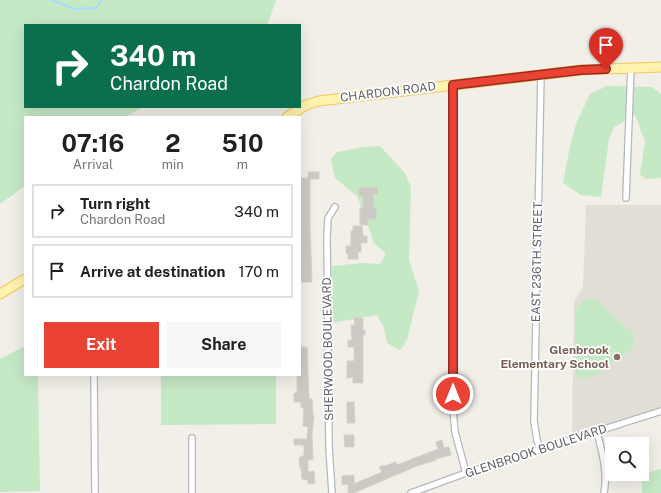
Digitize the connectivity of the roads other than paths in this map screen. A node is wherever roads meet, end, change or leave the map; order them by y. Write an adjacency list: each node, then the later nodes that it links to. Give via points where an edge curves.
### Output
1 (631, 67): 2 (main road, CHARDON ROAD); 3 (main road, CHARDON ROAD); 6 (street)
2 (661, 67)
3 (541, 74): 4 (main road, CHARDON ROAD); 14 (street, EAST 236TH STREET, via 534,421)
4 (453, 85): 5 (main road, CHARDON ROAD, via 319,101 306,105); 15 (street, via 453,410 455,432)
5 (289, 116)
6 (626, 198)
7 (335, 207): 18 (street, SHERWOOD BOULEVARD, via 328,218 327,237 329,447)
8 (24, 281): 9 (main road)
9 (0, 294)
10 (94, 376): 16 (street)
11 (661, 411): 12 (street, GLENBROOK BOULEVARD)
12 (597, 432): 14 (street, GLENBROOK BOULEVARD); 20 (street, via 603,455 606,482)
13 (192, 438): 17 (street)
14 (540, 450): 15 (street, GLENBROOK BOULEVARD)
15 (466, 473): 19 (street, GLENBROOK BOULEVARD)
16 (95, 493)
17 (192, 493)
18 (332, 493)
19 (411, 493)
20 (604, 493)

